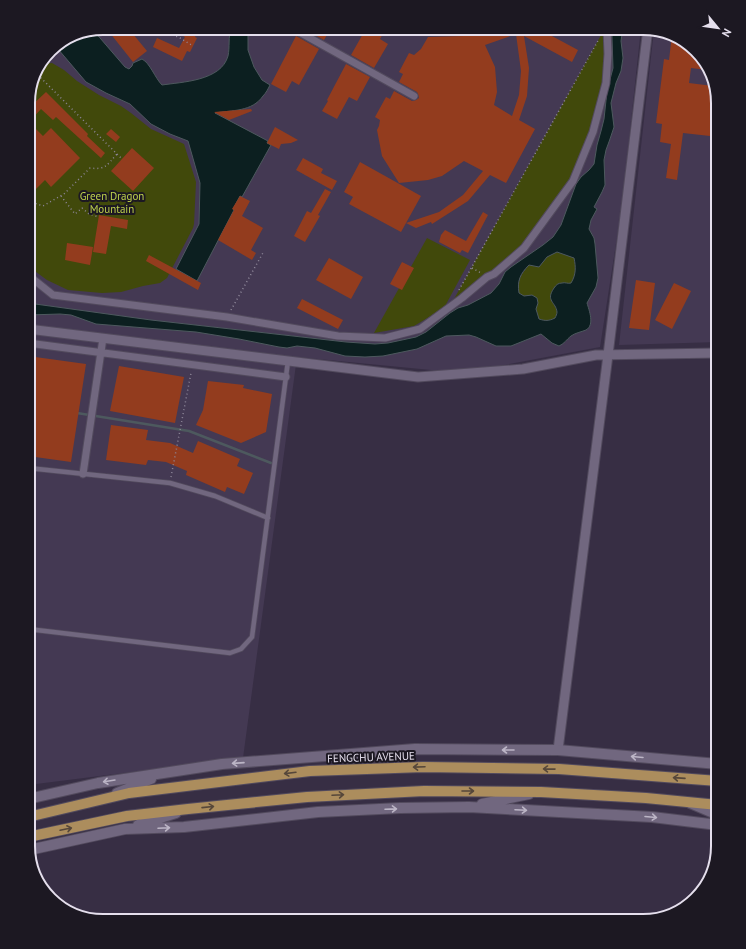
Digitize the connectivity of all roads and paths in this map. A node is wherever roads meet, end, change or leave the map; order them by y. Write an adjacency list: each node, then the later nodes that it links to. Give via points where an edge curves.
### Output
1 (173, 35): 6 (path)
2 (305, 35): 8 (street)
3 (601, 35): 16 (path)
4 (607, 35): 17 (street, via 606,83 593,132 573,181 524,248 420,330 384,338 338,336)
5 (647, 35): 23 (street)
6 (193, 46)
7 (40, 77): 9 (path)
8 (414, 96)
9 (117, 154): 10 (path); 11 (path, via 104,168 90,168)
10 (122, 159)
11 (61, 196): 12 (path, via 43,206); 13 (path, via 75,214 82,208 89,214)
12 (35, 203)
13 (99, 217)
14 (264, 251): 17 (path)
15 (35, 281): 17 (street, via 53,295)
16 (456, 295)
17 (227, 317)
18 (35, 329): 19 (street)
19 (103, 338): 21 (street); 24 (street)
20 (35, 344): 21 (street)
21 (100, 352): 25 (street); 28 (street)
22 (711, 353): 23 (street)
23 (608, 355): 24 (street, via 523,369 418,377); 32 (street)
24 (288, 361): 26 (lane)
25 (193, 365): 26 (street); 29 (path)
26 (286, 377): 30 (lane)
27 (35, 469): 28 (lane)
28 (83, 474): 29 (lane)
29 (170, 483): 30 (lane, via 215,496)
30 (268, 518): 31 (lane, via 252,637 241,649 230,653)
31 (35, 630)
32 (558, 750): 33 (street, one-way to 32); 36 (street, one-way to 36, via 415,749 222,764)
33 (706, 763): 34 (street); 35 (street)
34 (711, 763)
35 (711, 765)
36 (166, 773): 39 (street, one-way to 39, via 98,783); 40 (street)
37 (711, 780): 40 (main road, FENGCHU AVENUE, one-way to 40, via 559,769 423,767 310,771 129,793)
38 (541, 792): 41 (main road); 43 (street); 44 (main road, one-way to 38, via 307,797 424,791)
39 (35, 797)
40 (99, 800): 46 (main road, FENGCHU AVENUE)
41 (686, 802): 42 (main road); 45 (street)
42 (711, 804)
43 (469, 807): 47 (street, one-way to 47, via 652,817); 48 (street, one-way to 43, via 184,827 318,812)
44 (188, 809): 48 (street); 49 (main road, one-way to 44, via 127,816)
45 (711, 812)
46 (35, 815)
47 (711, 824)
48 (125, 829): 50 (street)
49 (35, 836)
50 (35, 849)

